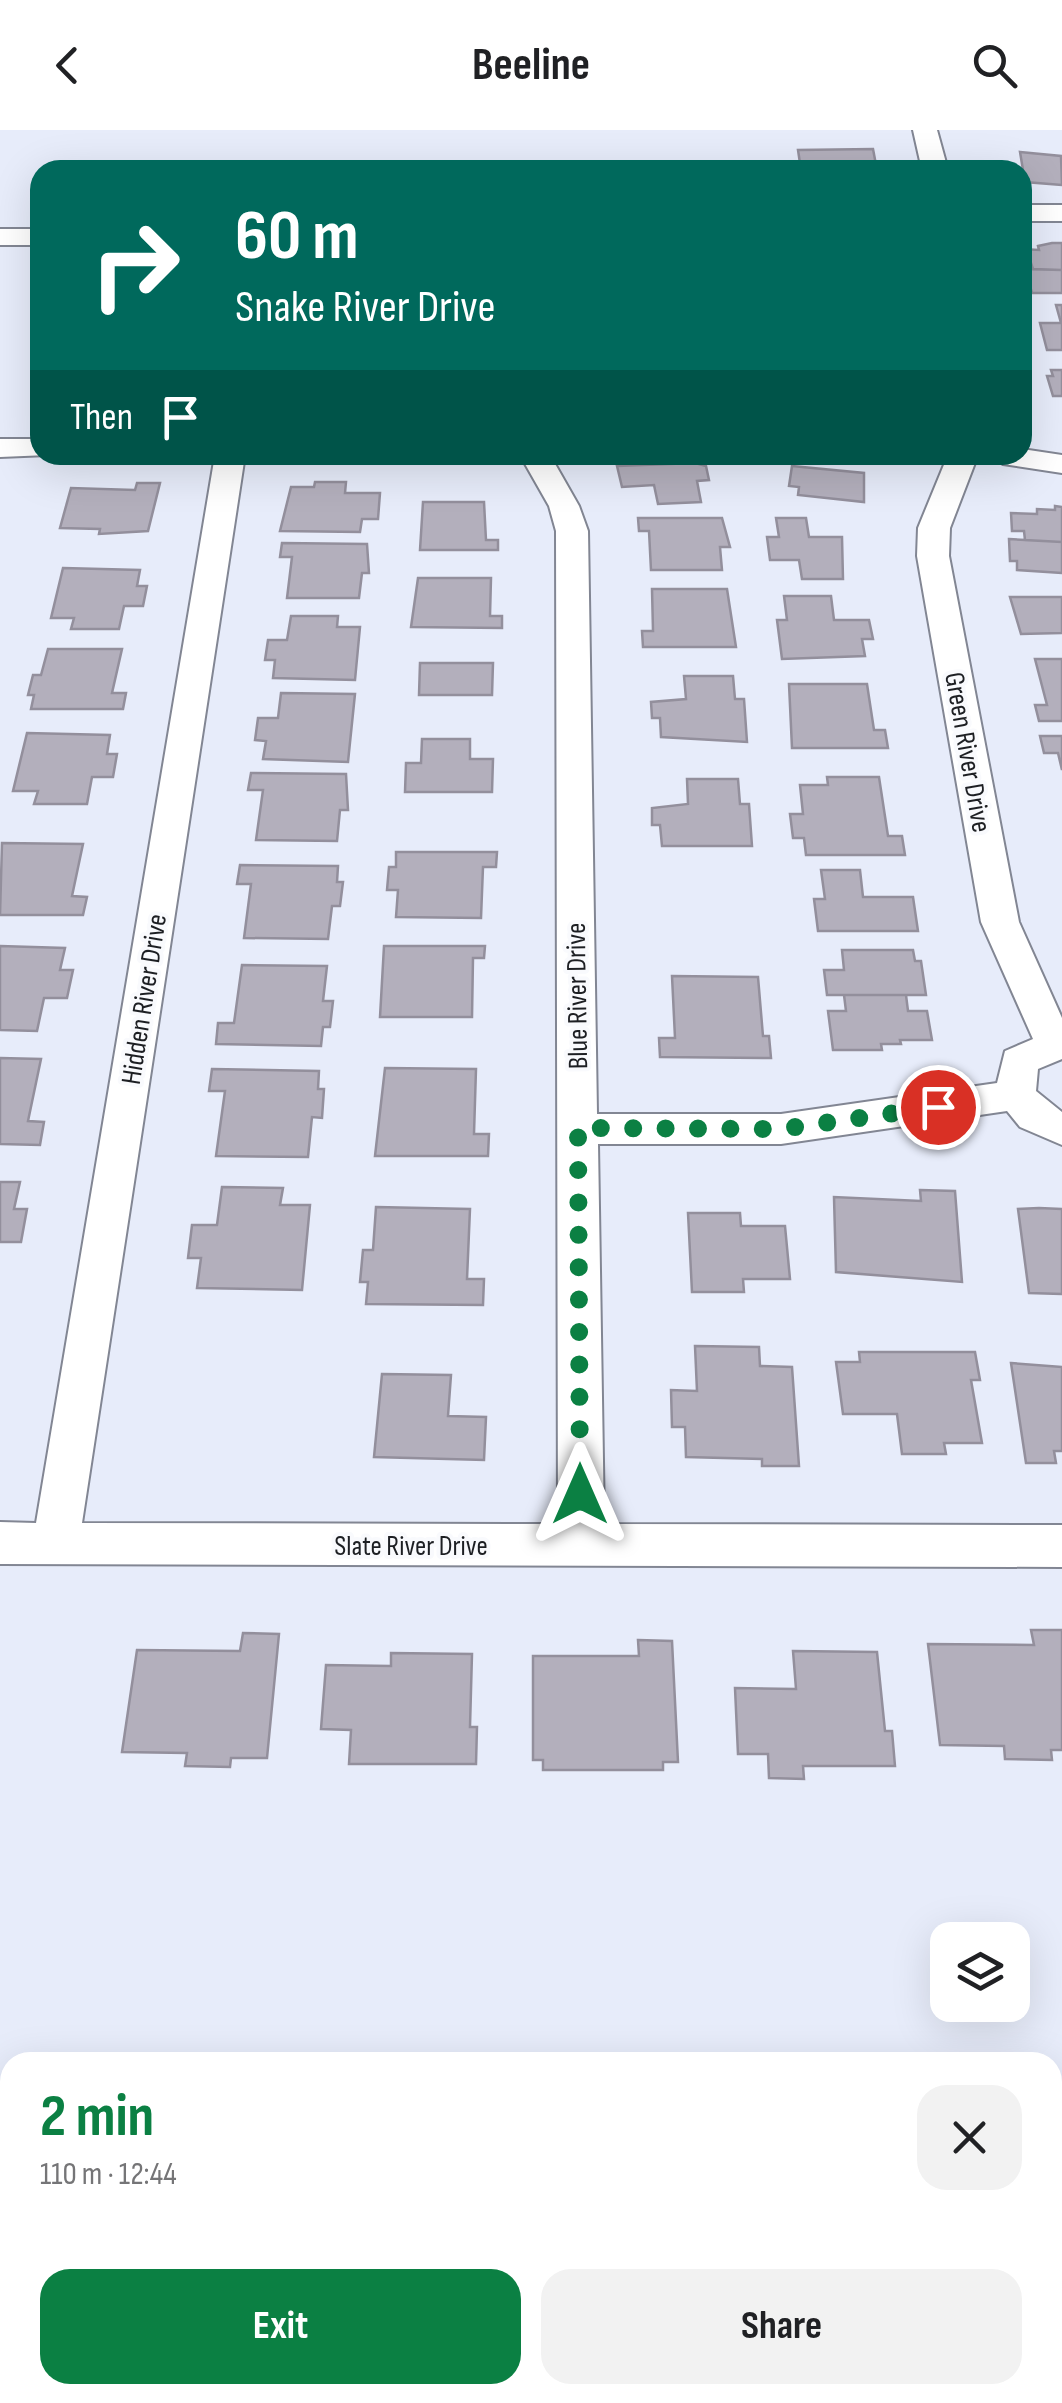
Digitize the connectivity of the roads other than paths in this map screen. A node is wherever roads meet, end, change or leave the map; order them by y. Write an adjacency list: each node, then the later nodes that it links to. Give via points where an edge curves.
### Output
1 (925, 130): 2 (street)
2 (932, 160)
3 (1032, 213): 4 (street)
4 (1062, 213)
5 (0, 237): 6 (street)
6 (30, 237)
7 (0, 448): 8 (street)
8 (30, 448)
9 (1032, 459): 10 (street)
10 (1062, 464)
11 (228, 465): 19 (street, Hidden River Drive)
12 (541, 465): 16 (street, Blue River Drive, via 572,531)
13 (959, 465): 14 (street, Green River Drive, via 934,528 933,556 1000,922)
14 (1058, 1043): 15 (street, via 1019,1061)
15 (1016, 1095): 16 (street, via 781,1129); 17 (street, via 1034,1116)
16 (578, 1128): 20 (street, Blue River Drive)
17 (1062, 1130)
18 (0, 1544): 19 (street, Slate River Drive)
19 (56, 1544): 20 (street, Slate River Drive)
20 (581, 1546): 21 (street, Slate River Drive)
21 (1062, 1546)

